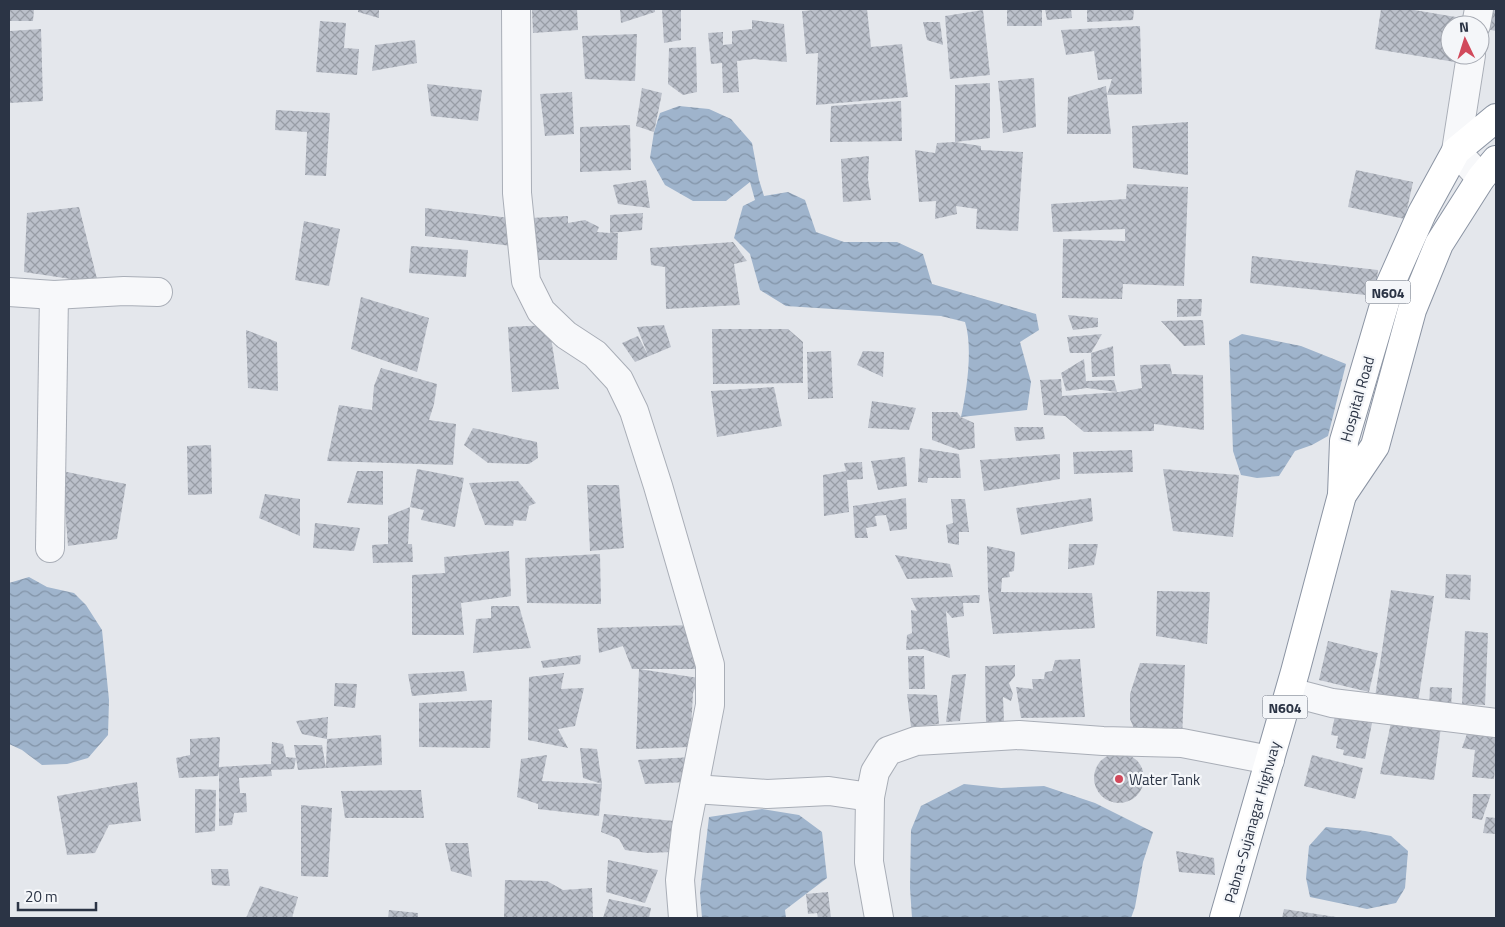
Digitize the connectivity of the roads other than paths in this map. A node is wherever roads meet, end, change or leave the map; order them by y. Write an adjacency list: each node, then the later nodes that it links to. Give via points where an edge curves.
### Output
1 (516, 9): 14 (street, via 516,193 526,281 541,311 566,335 594,354 619,380 634,411 710,666 710,705)
2 (1469, 65): 4 (street)
3 (1496, 118): 4 (highway, Hospital Road / N604)
4 (1456, 150): 5 (street); 9 (highway, Hospital Road / N604, via 1422,213 1390,284 1344,441)
5 (1488, 169): 9 (highway, Hospital Road / N604, via 1439,244 1412,310 1375,446)
6 (9, 292): 8 (street)
7 (158, 292): 8 (street)
8 (54, 295): 10 (street)
9 (1342, 495): 11 (highway, Pabna-Sujanagar Highway / N604)
10 (50, 548)
11 (1290, 692): 12 (street, via 1332,703); 13 (highway, Pabna-Sujanagar Highway / N604)
12 (1496, 723)
13 (1270, 760): 15 (street, via 1182,743 1019,735 916,741 888,751 875,772); 18 (highway, Pabna-Sujanagar Highway / N604)
14 (694, 789): 15 (street, via 767,794 828,791); 16 (street, via 680,880)
15 (870, 797): 17 (street, via 869,862)
16 (683, 918)
17 (879, 918)
18 (1224, 918)

